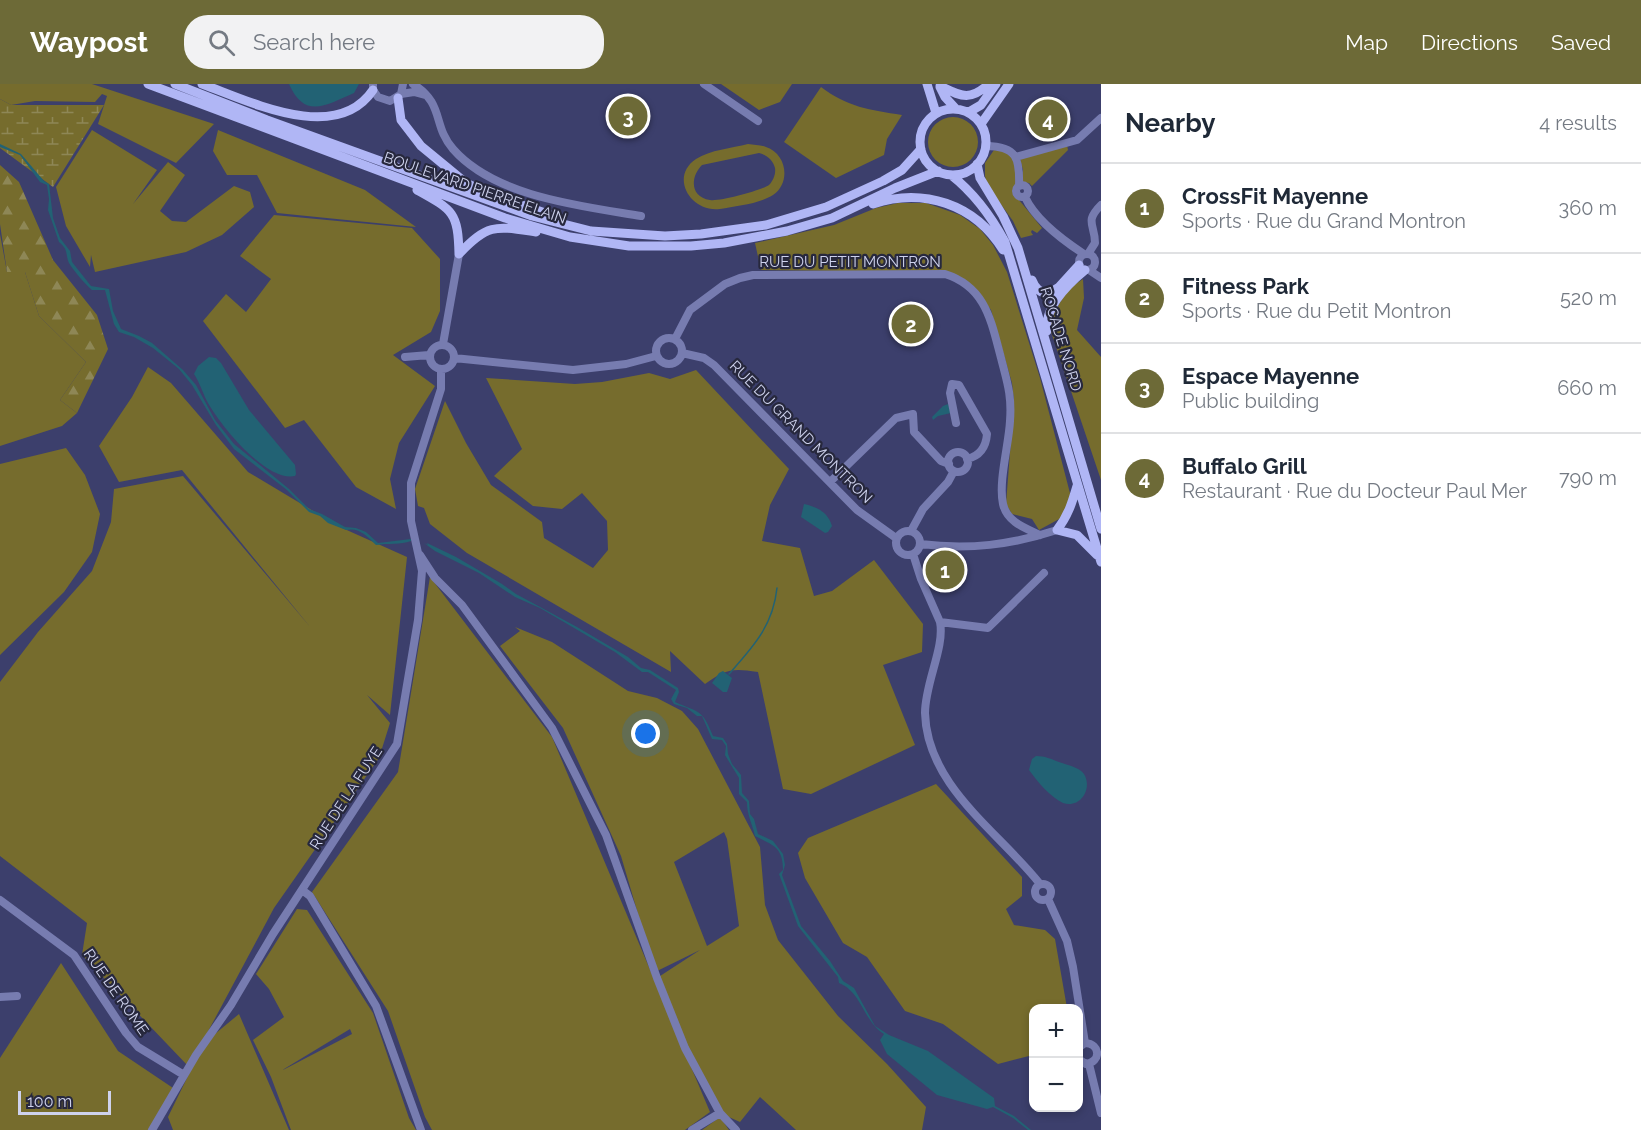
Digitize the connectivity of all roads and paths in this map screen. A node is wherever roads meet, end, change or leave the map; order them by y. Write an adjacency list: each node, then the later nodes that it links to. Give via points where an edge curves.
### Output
1 (148, 84): 27 (main road, BOULEVARD PIERRE ELAIN)
2 (175, 84): 32 (main road, BOULEVARD PIERRE ELAIN, via 532,216)
3 (202, 84): 12 (main road, via 288,115 309,117 348,111 368,98)
4 (403, 84): 13 (street)
5 (413, 84): 14 (street)
6 (704, 84): 19 (street)
7 (927, 84): 17 (main road)
8 (989, 84): 11 (main road, via 979,93 966,96)
9 (996, 84): 16 (main road, via 981,105)
10 (1009, 84): 20 (main road)
11 (939, 85): 15 (main road)
12 (373, 87): 13 (street, via 378,97 386,101)
13 (400, 96): 14 (street, via 414,92); 32 (main road, via 401,120 421,146 466,183)
14 (429, 96): 29 (street, via 444,136 476,168 506,184 549,199)
15 (956, 109): 16 (main road); 17 (main road)
16 (969, 112): 20 (main road)
17 (936, 113): 22 (main road, via 922,129)
18 (1101, 118): 23 (street, via 1077,140)
19 (758, 121)
20 (981, 124): 21 (main road)
21 (986, 146): 23 (street, via 1006,148); 24 (main road)
22 (921, 149): 25 (main road); 32 (main road, BOULEVARD PIERRE ELAIN, via 902,170 883,181 826,207 766,225 665,236)
23 (1016, 157): 34 (street, via 1019,186 1029,192 1025,197)
24 (977, 164): 26 (main road); 35 (main road, ROCADE NORD, via 980,178)
25 (938, 171): 26 (main road); 30 (main road, BOULEVARD PIERRE ELAIN)
26 (951, 175): 39 (main road, ROCADE NORD, via 994,223)
27 (394, 176): 33 (main road, BOULEVARD PIERRE ELAIN, via 505,218); 36 (main road, via 453,214)
28 (1101, 205): 31 (street, via 1092,214)
29 (641, 216)
30 (832, 218): 33 (main road, BOULEVARD PIERRE ELAIN, via 758,237 691,246 629,246); 39 (main road, ROCADE NORD, via 896,198 946,202 978,219 991,232)
31 (1092, 228): 37 (street, via 1095,243); 38 (street, via 1100,243)
32 (605, 232)
33 (570, 237): 36 (main road, via 492,228 474,238)
34 (1066, 242): 37 (street); 38 (street)
35 (1018, 248): 38 (main road, via 1034,286 1043,293 1053,293); 43 (main road, ROCADE NORD)
36 (459, 254): 42 (street)
37 (1086, 254): 38 (street, via 1092,255)
38 (1087, 265): 40 (street); 43 (main road, via 1047,316)
39 (1014, 271): 54 (main road, ROCADE NORD)
40 (1101, 276)
41 (675, 339): 44 (street); 46 (street, via 659,341); 58 (street, RUE DU PETIT MONTRON, via 688,312 724,284 753,275 945,274 956,278 980,297 990,316 1011,390 1004,507 1012,521)
42 (443, 344): 45 (street, via 433,348); 48 (street, via 450,348)
43 (1048, 348): 55 (main road, ROCADE NORD)
44 (682, 353): 46 (street, via 678,361 670,364); 53 (street, RUE DU GRAND MONTRON, via 714,364)
45 (429, 355): 47 (street); 49 (street, via 434,366)
46 (656, 356): 48 (street, via 626,364 573,369)
47 (405, 357)
48 (454, 358): 49 (street)
49 (441, 369): 61 (street, RUE DE LA FUYE, via 441,389 411,483 411,521)
50 (956, 423): 51 (street, via 952,384 959,386 987,435 980,453)
51 (967, 459): 52 (street, via 966,469 960,472); 52 (street, via 963,454 954,454 950,458)
52 (952, 468): 53 (street, via 914,432 913,414 896,418); 57 (street, via 948,482 923,509)
53 (830, 482): 59 (street, RUE DU GRAND MONTRON, via 857,510)
54 (1077, 484): 56 (main road, via 1072,505); 63 (main road, ROCADE NORD)
55 (1101, 528)
56 (1057, 530): 58 (street); 63 (main road, via 1077,535)
57 (911, 531): 59 (street, via 901,532); 60 (street, via 918,535)
58 (1040, 535): 60 (street, via 966,548)
59 (896, 538): 62 (street, via 900,553)
60 (920, 544): 62 (street)
61 (418, 551): 66 (street, RUE DE LA FUYE, via 422,571 418,620 397,744); 75 (street, via 552,728 606,835 685,1048)
62 (913, 554): 65 (street)
63 (1101, 560)
64 (1044, 573): 65 (street, via 988,628)
65 (940, 622): 70 (street, via 941,635 925,710 926,732 933,752 954,790 1040,885 1051,888 1048,898 1067,941)
66 (302, 890): 74 (street, RUE DE LA FUYE); 78 (street, via 310,896 376,1006)
67 (0, 900): 74 (street, RUE DE ROME, via 74,955 138,1047)
68 (17, 996): 69 (street)
69 (0, 997)
70 (1077, 1004)
71 (1083, 1046): 73 (street, via 1094,1045 1098,1053)
72 (1083, 1063): 73 (street)
73 (1089, 1064): 76 (street)
74 (184, 1075): 77 (street, RUE DE LA FUYE)
75 (720, 1113): 79 (street); 80 (street)
76 (1101, 1113)
77 (152, 1130)
78 (421, 1130)
79 (692, 1130)
80 (736, 1130)

